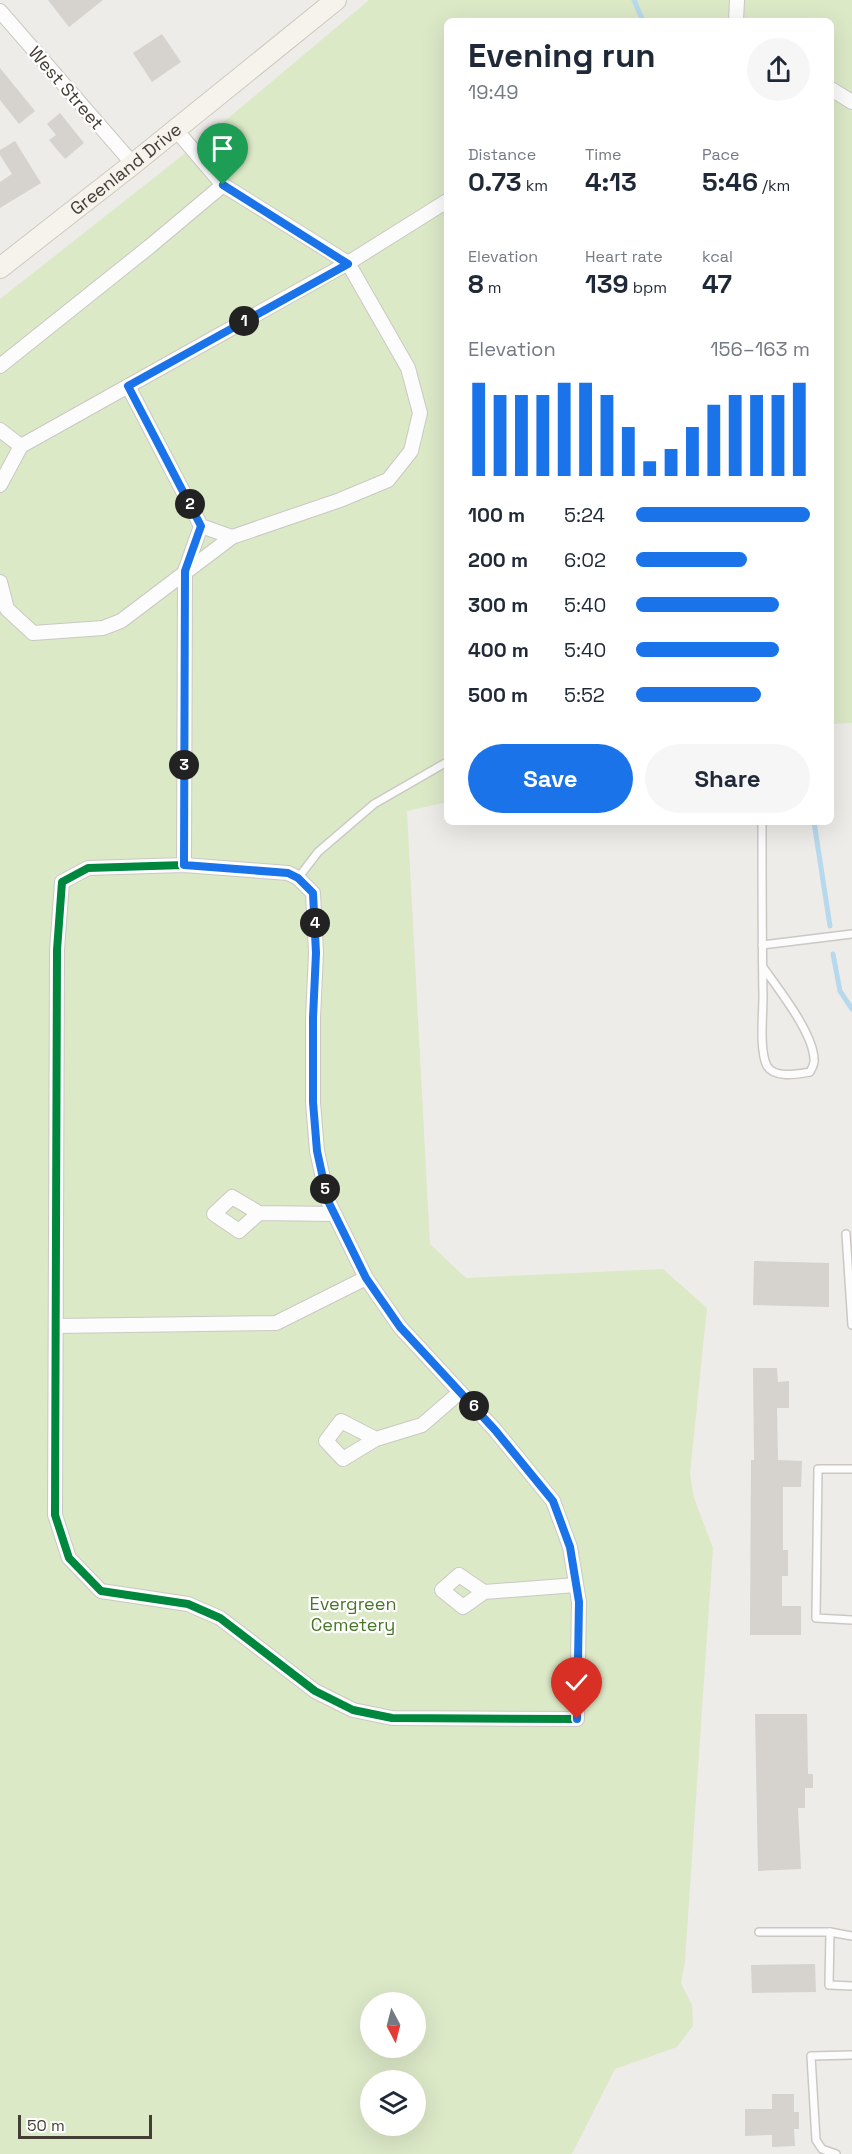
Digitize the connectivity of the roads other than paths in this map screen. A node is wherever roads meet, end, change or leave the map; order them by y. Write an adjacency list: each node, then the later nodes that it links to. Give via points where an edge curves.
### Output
1 (336, 0): 7 (street, Greenland Drive)
2 (736, 0): 4 (street)
3 (0, 11): 8 (street, West Street)
4 (736, 18)
5 (834, 91): 6 (street)
6 (852, 102)
7 (176, 130): 8 (street, Greenland Drive); 9 (street)
8 (133, 164): 12 (street, Greenland Drive)
9 (223, 185): 11 (street); 13 (street)
10 (444, 203): 11 (street)
11 (348, 264): 14 (street); 19 (street, via 408,368 420,413 411,451 388,480)
12 (0, 268)
13 (0, 366)
14 (128, 386): 16 (street); 18 (street)
15 (0, 430): 16 (street)
16 (21, 446): 17 (street)
17 (0, 485)
18 (201, 526): 19 (street); 20 (street)
19 (232, 537): 20 (street)
20 (185, 571): 21 (street, via 121,621 103,628 33,633 7,609); 24 (street)
21 (0, 582)
22 (444, 764): 25 (lane, via 374,804 318,852)
23 (762, 825): 27 (lane)
24 (184, 865): 25 (street, via 288,873); 34 (street, via 88,868 62,882 57,950)
25 (298, 878): 30 (street, via 313,893 313,1102 317,1151)
26 (852, 934): 27 (lane)
27 (762, 945): 28 (lane)
28 (763, 967): 28 (lane, via 763,1052 768,1067 776,1073 810,1072 815,1060 810,1044 795,1013)
29 (259, 1213): 30 (street)
30 (334, 1214): 32 (street)
31 (846, 1234): 33 (lane)
32 (366, 1278): 34 (street, via 276,1323); 35 (street, via 400,1327)
33 (852, 1325)
34 (56, 1326): 38 (street, via 55,1515 69,1558 101,1591 188,1604 220,1618 315,1691 353,1710 392,1718 577,1719)
35 (460, 1392): 36 (street, via 422,1425); 38 (street, via 553,1501 570,1547)
36 (376, 1440)
37 (852, 1468): 40 (lane, via 818,1469 816,1618)
38 (576, 1585): 39 (street)
39 (484, 1592)
40 (852, 1620)
41 (759, 1932): 42 (lane)
42 (830, 1932): 43 (lane); 44 (lane, via 829,1985)
43 (852, 1936)
44 (852, 1986)
45 (852, 2055): 46 (lane, via 811,2056 816,2140 822,2149)
46 (836, 2154)

